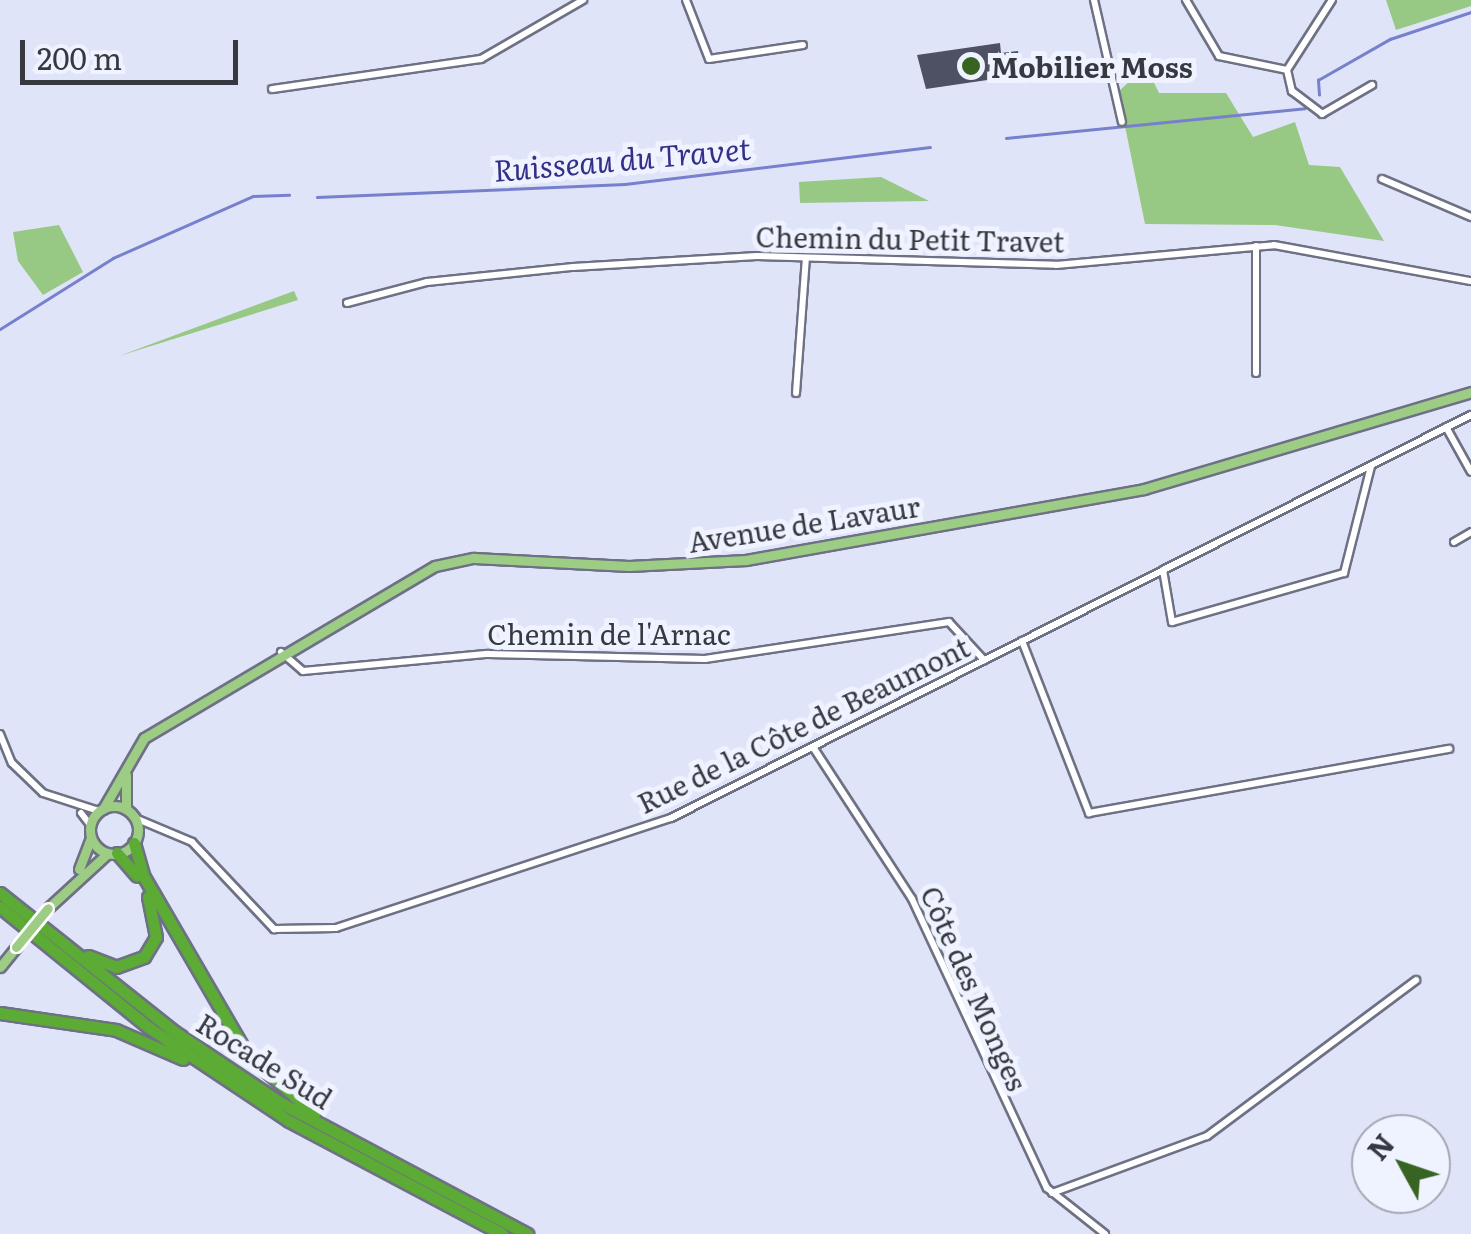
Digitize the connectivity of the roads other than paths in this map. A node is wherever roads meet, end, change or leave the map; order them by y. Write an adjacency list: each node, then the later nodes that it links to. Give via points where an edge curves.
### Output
1 (583, 0): 9 (street, via 481,59)
2 (686, 0): 6 (street, via 709,58)
3 (1094, 0): 10 (street)
4 (1186, 0): 7 (street, via 1219,56)
5 (1332, 0): 7 (street)
6 (803, 44)
7 (1287, 70): 8 (street, via 1292,91 1322,114)
8 (1372, 86)
9 (272, 88)
10 (1122, 122)
11 (1382, 178): 12 (street)
12 (1471, 217)
13 (1256, 246): 14 (street, Chemin du Petit Travet, via 1038,266); 15 (street, Chemin du Petit Travet, via 1356,254); 17 (street)
14 (806, 258): 16 (street, Chemin du Petit Travet, via 464,276); 18 (street)
15 (1471, 281)
16 (346, 304)
17 (1256, 373)
18 (796, 392)
19 (1471, 392): 28 (main road, Avenue de Lavaur, via 1144,489 746,560 629,566 474,558 435,566)
20 (1471, 415): 21 (street, Rue de la Côte de Beaumont)
21 (1446, 427): 22 (street, Rue de la Côte de Beaumont); 23 (street)
22 (1371, 465): 26 (street, Rue de la Côte de Beaumont); 26 (street, via 1344,573 1172,622)
23 (1471, 472)
24 (1471, 532): 25 (street)
25 (1454, 542)
26 (1163, 570): 27 (street, Rue de la Côte de Beaumont)
27 (1022, 641): 29 (street, Rue de la Côte de Beaumont); 32 (street, via 1089,813)
28 (281, 652): 29 (street, Chemin de l'Arnac, via 303,672 488,654 704,660 949,622); 33 (main road, Avenue de Lavaur, via 144,738)
29 (984, 660): 31 (street, Rue de la Côte de Beaumont)
30 (0, 734): 35 (street, via 12,763)
31 (813, 748): 39 (street, Rue de la Côte de Beaumont, via 671,818 306,935 274,929 192,842); 51 (street, Côte des Monges, via 904,886)
32 (1449, 750)
33 (128, 762): 34 (main road); 36 (main road, Avenue de Lavaur)
34 (126, 809): 36 (main road); 37 (main road)
35 (76, 810): 36 (street); 38 (street)
36 (101, 810): 38 (main road)
37 (135, 818): 39 (street, Rue de la Côte de Beaumont); 40 (main road)
38 (91, 831): 41 (main road); 42 (main road)
39 (154, 831): 40 (street)
40 (135, 841): 41 (main road); 50 (highway, via 247,1054)
41 (113, 853): 42 (main road); 45 (highway, via 154,910 156,937 144,957 99,964)
42 (75, 876): 46 (main road, bridge)
43 (0, 892): 45 (highway, Rocade Sud)
44 (0, 907): 49 (highway, Rocade Sud)
45 (52, 936): 50 (highway, Rocade Sud, via 175,1032)
46 (0, 967)
47 (1416, 980): 51 (street, via 1208,1136)
48 (0, 1013): 49 (highway, via 132,1034)
49 (234, 1085): 52 (highway, Rocade Sud, via 383,1176)
50 (366, 1150): 53 (highway, Rocade Sud)
51 (1052, 1193): 54 (street, Côte des Monges)
52 (502, 1234)
53 (527, 1234)
54 (1104, 1234)

